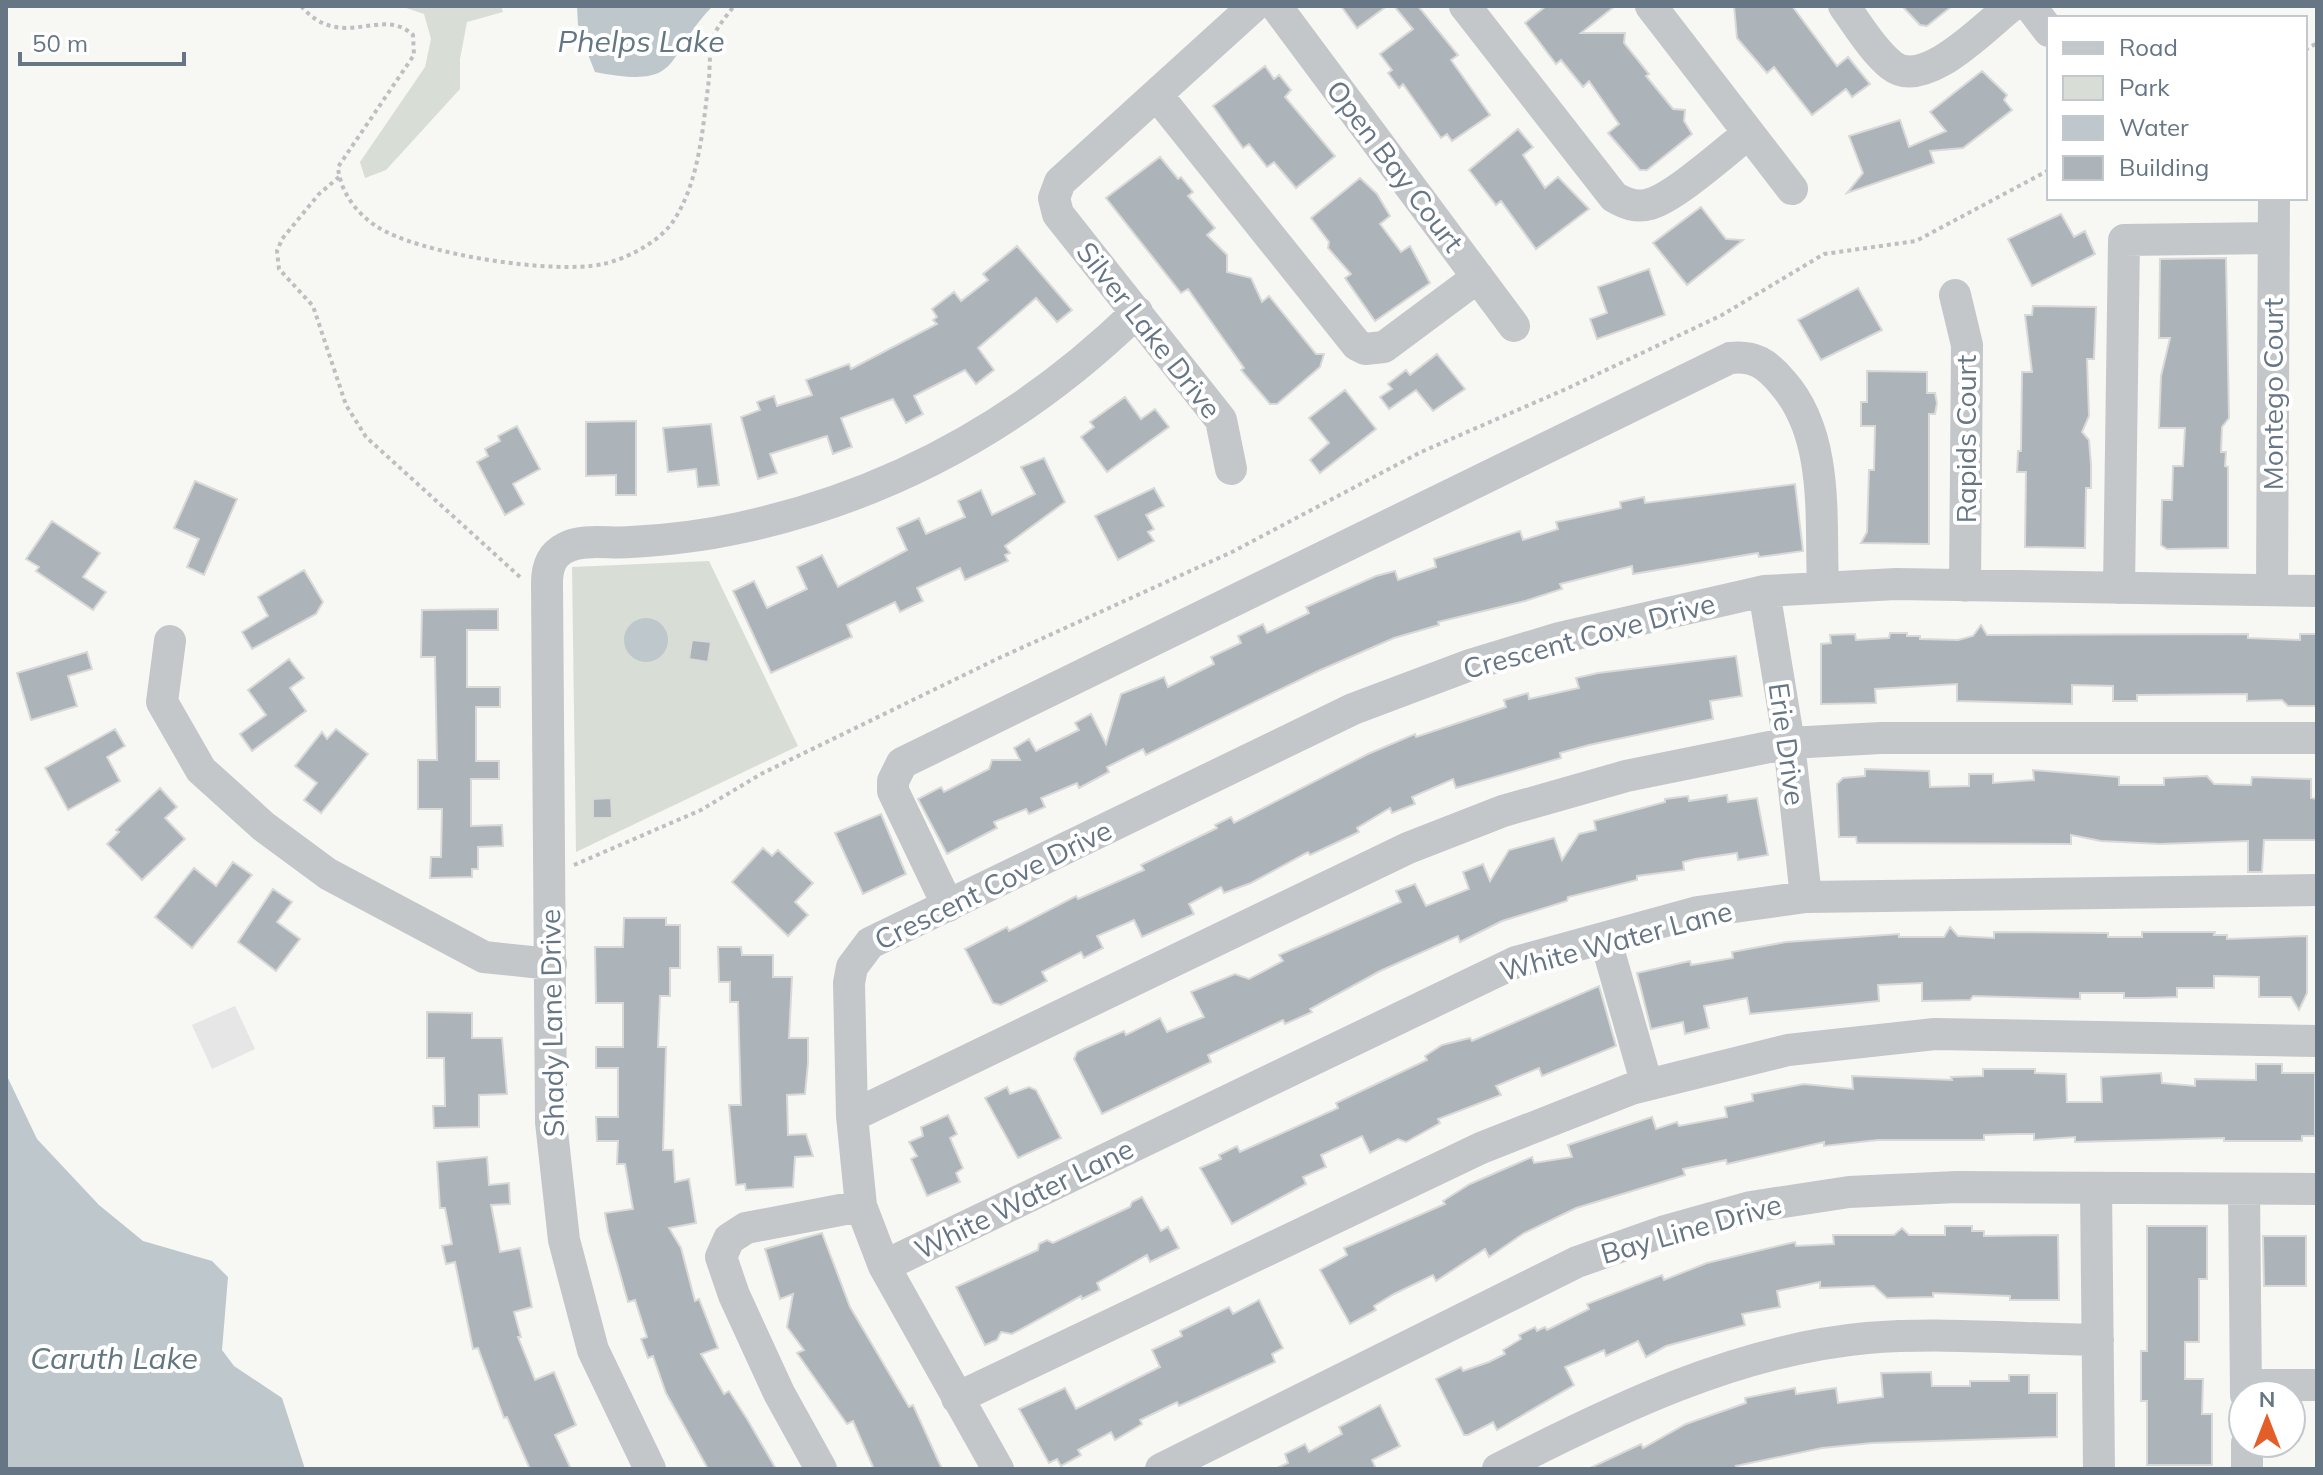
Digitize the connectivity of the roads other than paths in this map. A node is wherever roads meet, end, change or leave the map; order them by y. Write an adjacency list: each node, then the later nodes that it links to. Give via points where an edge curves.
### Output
1 (1254, 6): 9 (street)
2 (1276, 6): 14 (street, Open Bay Court)
3 (1465, 6): 10 (street, via 1614,197 1624,203 1659,201)
4 (1651, 6): 10 (street)
5 (1844, 6): 6 (street, via 1889,63 1908,73 1930,69)
6 (2011, 6)
7 (2030, 6): 8 (street)
8 (2047, 28)
9 (1157, 95): 14 (street, via 1357,345 1384,347); 16 (street, Silver Lake Drive, via 1060,182 1054,198 1058,214)
10 (1749, 133): 11 (street)
11 (1792, 189)
12 (2274, 200): 13 (street, Montego Court)
13 (2273, 238): 21 (street, via 2124,240); 22 (street, Montego Court)
14 (1478, 277): 17 (street, Open Bay Court)
15 (1955, 295): 19 (street, Rapids Court, via 1967,345)
16 (1137, 312): 18 (street, Silver Lake Drive, via 1221,420); 32 (street, Shady Lane Drive, via 1029,404 907,474 771,521 676,538 579,543 558,552 547,572)
17 (1514, 326)
18 (1231, 469)
19 (1965, 586): 20 (street, Crescent Cove Drive); 21 (street, Crescent Cove Drive)
20 (1823, 588): 23 (street, Crescent Cove Drive); 30 (street, via 1811,428 1798,399 1764,363 1730,358 902,763 893,791)
21 (2119, 588): 22 (street, Crescent Cove Drive)
22 (2272, 590): 24 (street, Crescent Cove Drive)
23 (1764, 591): 27 (street, Erie Drive); 30 (street, Crescent Cove Drive, via 1559,638 1353,709)
24 (2317, 591)
25 (170, 641): 32 (street, via 162,702 201,770 263,826 328,874 484,957)
26 (2317, 738): 27 (street, via 1881,738)
27 (1789, 743): 29 (street, Erie Drive); 35 (street, via 1626,776 1503,811 1408,848)
28 (2317, 890): 29 (street, White Water Lane)
29 (1806, 897): 31 (street, White Water Lane, via 1698,912)
30 (948, 906): 35 (street, Crescent Cove Drive, via 870,943 852,967)
31 (1605, 938): 34 (street); 40 (street, White Water Lane, via 1516,962)
32 (551, 964): 44 (street, Shady Lane Drive, via 551,1122 564,1240 593,1350)
33 (2317, 1041): 34 (street, via 1935,1034 1788,1050)
34 (1647, 1085): 43 (street, via 1481,1148)
35 (852, 1116): 39 (street)
36 (2096, 1188): 37 (street, Bay Line Drive); 41 (street); 47 (street, Bay Line Drive, via 1849,1192 1751,1207 1662,1232 1577,1262)
37 (2244, 1189): 38 (street, Bay Line Drive); 42 (street)
38 (2317, 1189)
39 (861, 1206): 40 (street); 45 (street, via 746,1228 729,1239 721,1257 779,1393)
40 (884, 1266): 43 (street)
41 (2098, 1340): 48 (street, via 1866,1338 1770,1357 1607,1413); 49 (street)
42 (2246, 1379)
43 (957, 1398): 46 (street)
44 (650, 1469)
45 (821, 1469)
46 (998, 1469)
47 (1161, 1469)
48 (1498, 1469)
49 (2099, 1469)

